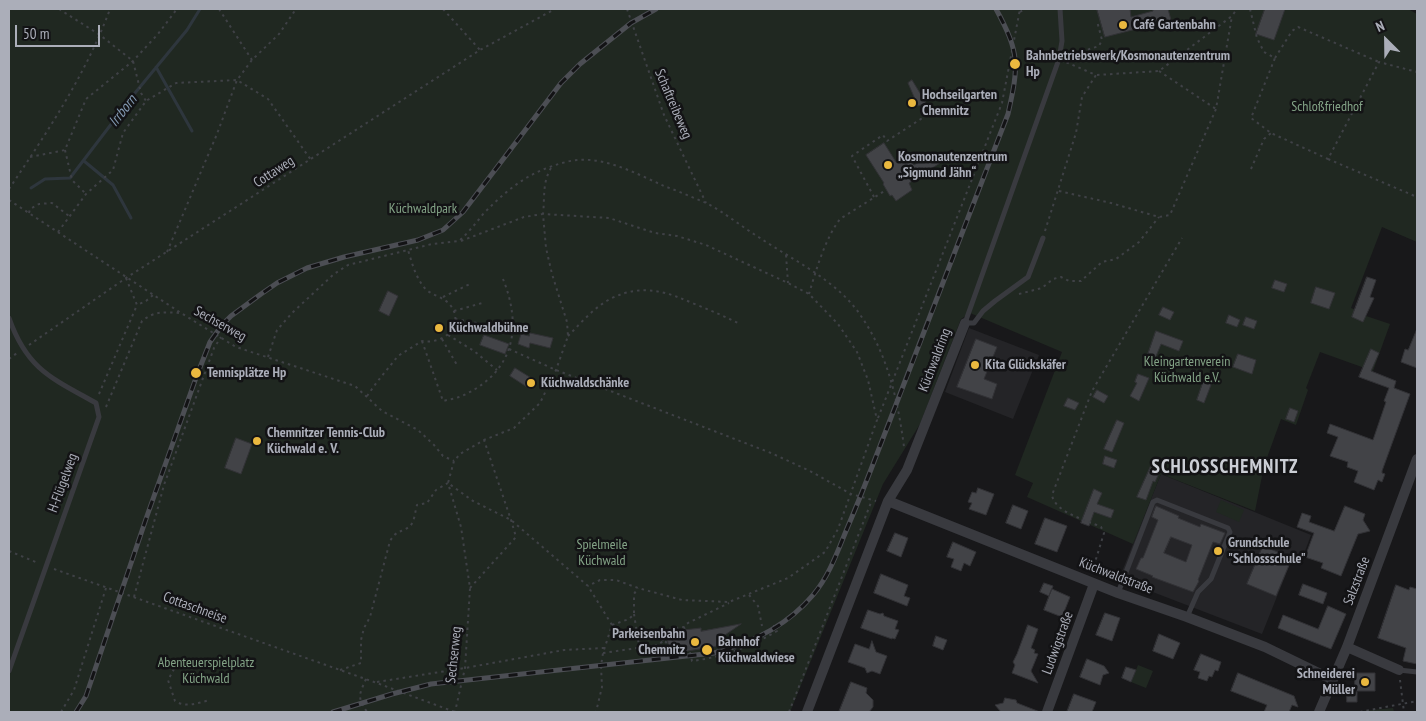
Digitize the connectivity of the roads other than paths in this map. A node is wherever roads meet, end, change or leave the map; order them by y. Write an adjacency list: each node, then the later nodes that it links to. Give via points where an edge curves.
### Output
1 (1060, 9): 4 (lane, Küchwaldring, via 1060,56)
2 (1043, 238): 4 (lane, via 1028,277 989,306 974,322)
3 (9, 318): 12 (lane, H-Flügelweg, via 23,349 45,374 96,403 99,417)
4 (965, 323): 6 (street, Küchwaldring, via 907,470)
5 (1417, 459): 10 (street, Salzstraße)
6 (888, 501): 7 (street, Küchwaldstraße); 15 (street, Küchwaldring)
7 (1092, 583): 8 (street, Küchwaldstraße); 16 (street, Ludwigstraße)
8 (1118, 593): 9 (street, Küchwaldstraße); 9 (lane, via 1153,502 1158,500 1228,528 1230,532 1211,579 1198,592)
9 (1187, 617): 14 (street, Küchwaldstraße, via 1265,647)
10 (1347, 647): 11 (street); 14 (street, Salzstraße)
11 (1399, 670): 13 (lane)
12 (9, 671)
13 (1417, 672)
14 (1333, 680): 17 (street, Salzstraße)
15 (807, 712)
16 (1047, 712)
17 (1319, 712)

